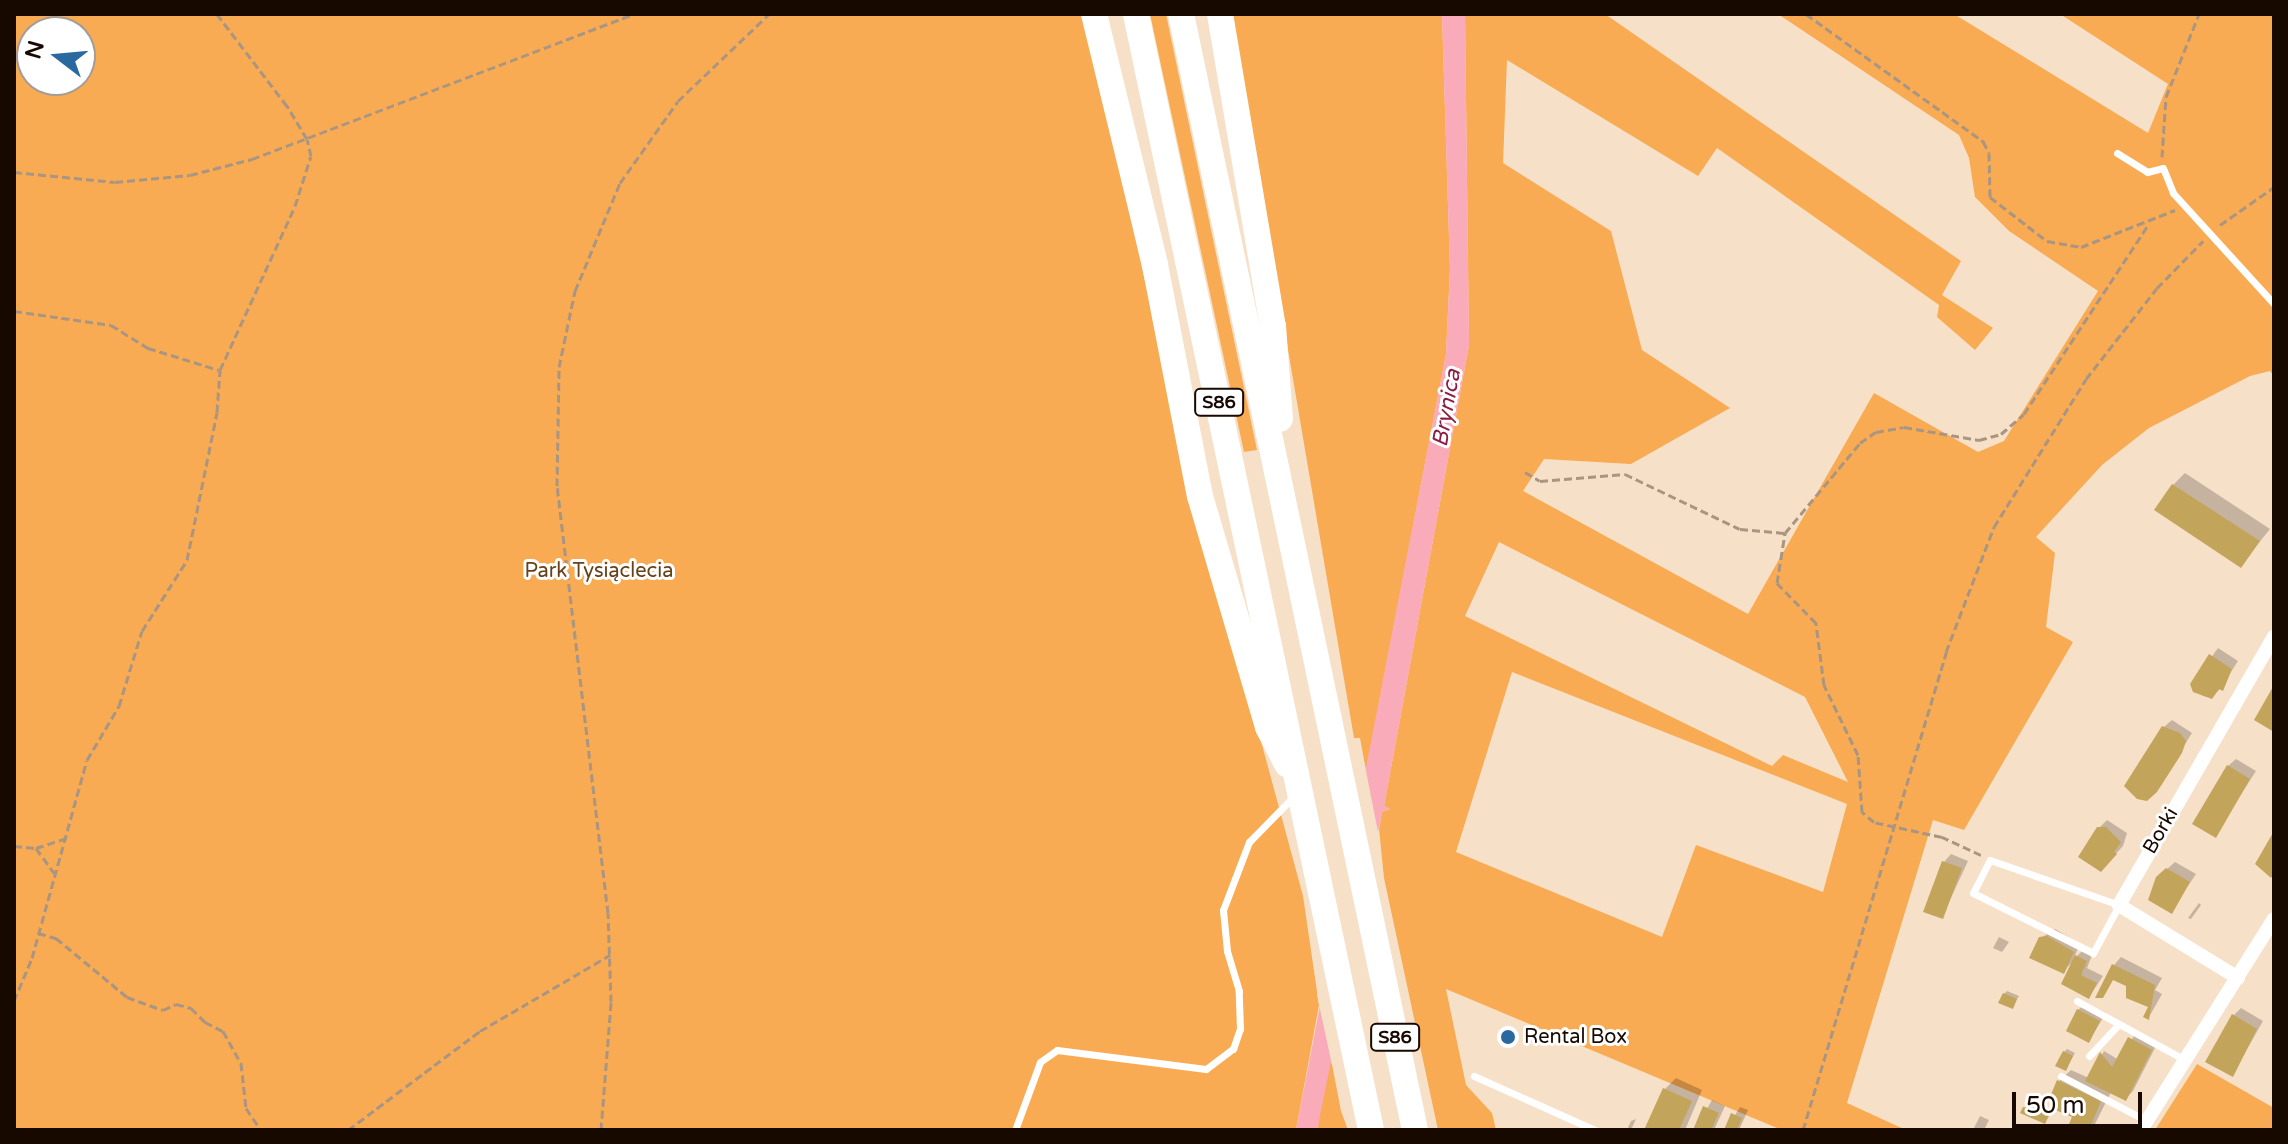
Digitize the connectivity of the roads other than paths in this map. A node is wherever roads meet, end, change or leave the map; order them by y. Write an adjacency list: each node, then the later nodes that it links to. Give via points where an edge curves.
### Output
1 (1094, 14): 9 (highway, via 1146,222 1200,496 1268,727)
2 (1136, 14): 9 (highway, S86)
3 (1181, 14): 7 (highway, S86)
4 (1220, 14): 7 (highway, via 1273,326)
5 (2117, 153): 6 (lane, via 2147,172 2163,168 2173,193)
6 (2274, 304)
7 (1288, 522): 22 (highway, S86)
8 (2274, 637): 10 (street, Borki)
9 (1301, 789): 20 (lane, via 1249,842 1227,895 1227,951 1239,991 1240,1029 1233,1049 1206,1069 1057,1050 1040,1062); 21 (highway, S86)
10 (2119, 905): 10 (lane, via 1990,860 1973,893 2093,953); 12 (street)
11 (2274, 919): 12 (street)
12 (2238, 978): 16 (street)
13 (2077, 1001): 14 (lane)
14 (2119, 1024): 15 (lane); 16 (lane)
15 (2089, 1056)
16 (2185, 1060): 19 (street)
17 (1474, 1076): 23 (lane)
18 (2061, 1076): 19 (lane)
19 (2144, 1125)
20 (1015, 1130)
21 (1371, 1130)
22 (1415, 1130)
23 (1595, 1130)

